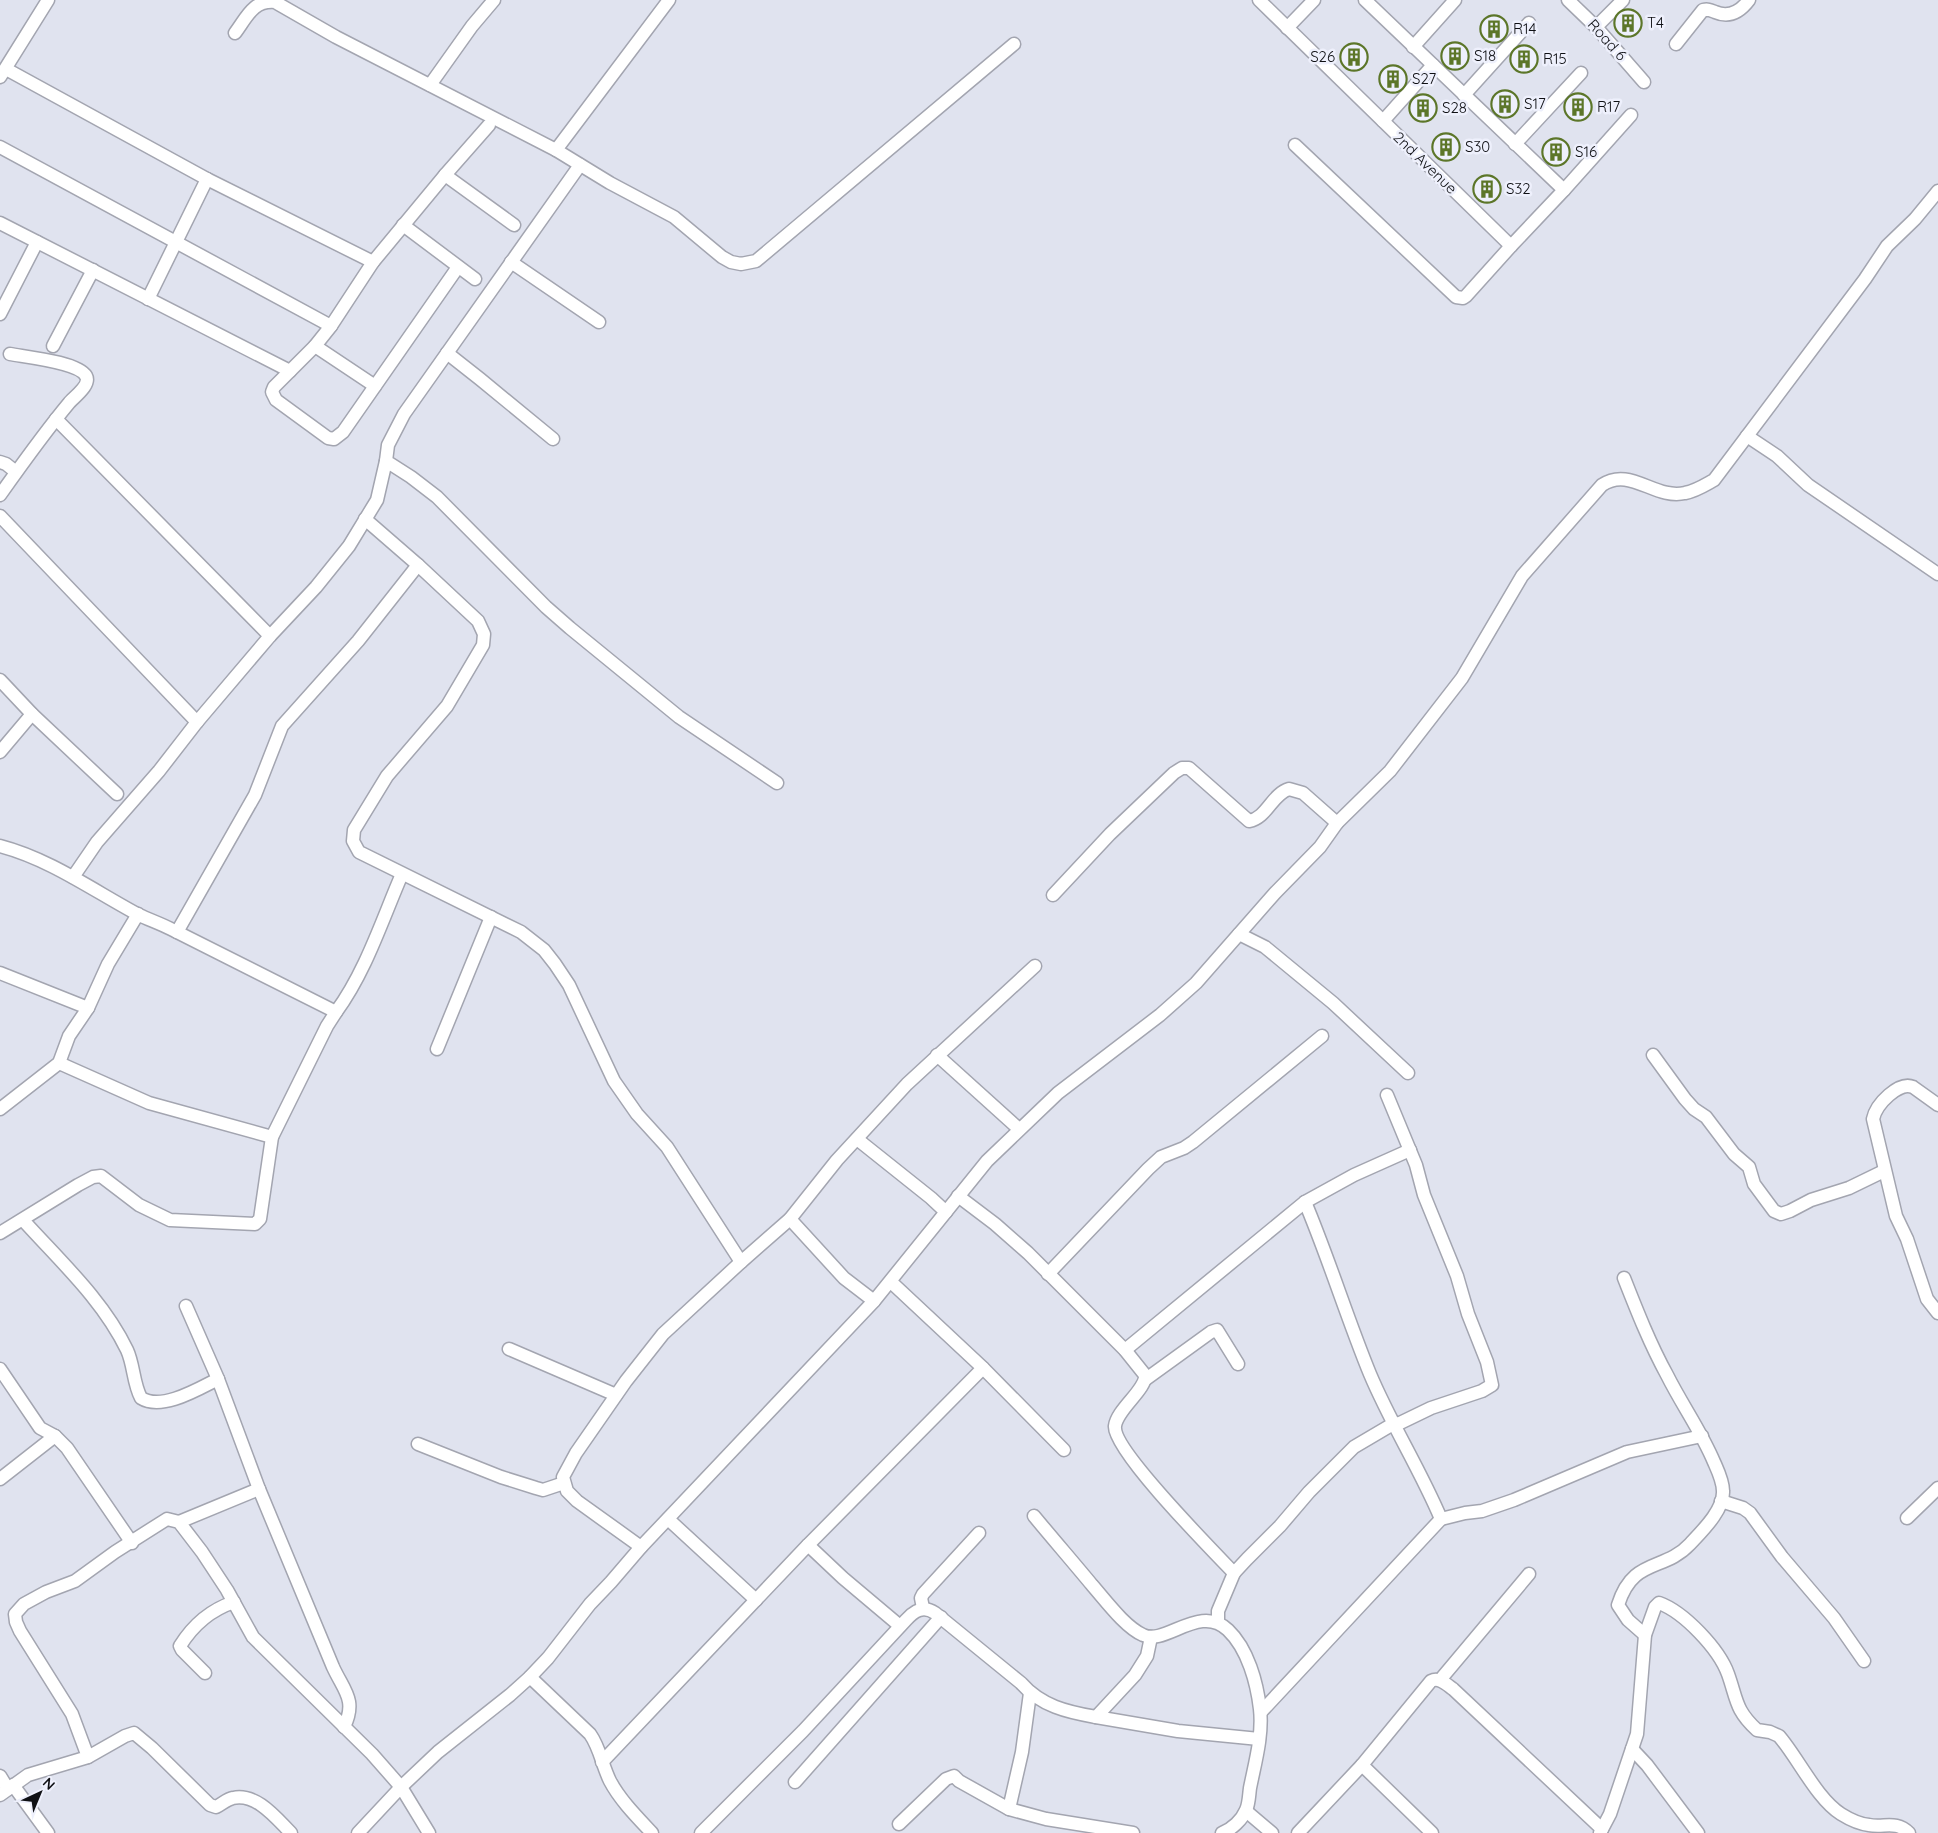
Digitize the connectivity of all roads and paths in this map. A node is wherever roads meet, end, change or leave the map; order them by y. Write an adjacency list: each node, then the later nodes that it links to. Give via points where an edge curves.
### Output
1 (48, 0): 19 (street)
2 (494, 0): 22 (street)
3 (669, 0): 30 (street)
4 (1259, 0): 13 (street, 2nd Avenue)
5 (1314, 0): 13 (street)
6 (1364, 0): 17 (street)
7 (1455, 0): 17 (street)
8 (1568, 0): 12 (street, Road 6)
9 (1623, 0): 12 (street)
10 (1749, 0): 16 (street, via 1731,15 1703,10)
11 (1529, 23): 23 (street)
12 (1596, 27): 21 (street, Road 6)
13 (1287, 28): 25 (street, 2nd Avenue)
14 (235, 33): 22 (street, via 255,6 265,0 275,2 336,38)
15 (1014, 44): 31 (street, via 756,261 731,262 668,213)
16 (1676, 44)
17 (1414, 47): 18 (street)
18 (1433, 66): 23 (street); 25 (street)
19 (3, 73): 33 (street)
20 (1581, 73): 27 (street)
21 (1644, 82)
22 (430, 85): 30 (street)
23 (1464, 95): 27 (street)
24 (1631, 115): 34 (street)
25 (1383, 121): 41 (street, 2nd Avenue)
26 (489, 125): 32 (street)
27 (1515, 144): 34 (street)
28 (1295, 145): 41 (street, via 1456,297 1466,296)
29 (0, 147): 40 (street)
30 (556, 150): 31 (street)
31 (580, 165): 43 (street)
32 (445, 175): 37 (street); 38 (street)
33 (207, 180): 40 (street); 42 (street)
34 (1564, 190): 41 (street)
35 (1938, 191): 58 (street, via 1887,246 1866,279)
36 (0, 223): 39 (street)
37 (403, 225): 42 (street); 44 (street)
38 (514, 225)
39 (37, 242): 45 (street); 48 (street)
40 (176, 243): 47 (street); 50 (street)
41 (1511, 246)
42 (373, 262): 50 (street)
43 (511, 262): 49 (street); 53 (street)
44 (458, 267): 46 (street); 56 (street)
45 (93, 270): 47 (street); 51 (street)
46 (475, 280)
47 (148, 299): 55 (street)
48 (0, 314)
49 (599, 322)
50 (331, 326): 52 (street)
51 (53, 346)
52 (315, 346): 55 (street); 56 (street)
53 (447, 353): 59 (street); 60 (street, via 395,429)
54 (10, 354): 57 (street, via 54,362 85,374 84,387)
55 (290, 371): 56 (street, via 274,387 273,396 328,438 334,439 343,432)
56 (375, 386)
57 (56, 419): 62 (street); 68 (street)
58 (1747, 436): 67 (street, via 1808,484); 75 (street, via 1714,480 1684,494 1658,492 1629,479 1611,479 1602,485 1522,576 1462,678 1413,743 1390,771)
59 (553, 440)
60 (386, 461): 65 (street, via 377,500); 73 (street, via 437,497 570,628 679,717)
61 (0, 462): 62 (street)
62 (16, 472): 63 (street)
63 (0, 496)
64 (0, 516): 71 (street)
65 (365, 519): 66 (street); 68 (street, via 316,587)
66 (418, 565): 77 (street, via 478,621 484,634 483,645 447,706 387,776 354,830 353,841 359,852); 82 (street, via 358,640 282,726 255,794)
67 (1938, 574)
68 (270, 636): 71 (street)
69 (0, 680): 70 (street)
70 (32, 714): 72 (street); 74 (street)
71 (197, 722): 78 (street, via 97,842)
72 (0, 752)
73 (776, 783)
74 (117, 794)
75 (1337, 823): 79 (street, via 1303,793 1289,789 1258,818 1249,821 1189,768 1182,768 1110,834); 83 (street, via 1320,847)
76 (0, 846): 78 (street)
77 (402, 874): 81 (street); 87 (street, via 359,975)
78 (73, 877): 80 (street)
79 (1053, 894)
80 (138, 914): 82 (street); 86 (street, via 108,964)
81 (491, 917): 89 (street); 108 (street, via 521,932 544,950 555,964 569,985 614,1081 637,1114 667,1147)
82 (177, 932): 87 (street)
83 (1239, 934): 93 (street, via 1265,947 1333,1003); 97 (street, via 1189,990 1058,1093)
84 (1035, 966): 90 (street)
85 (0, 972): 86 (street)
86 (88, 1008): 92 (street, via 68,1036)
87 (336, 1012): 98 (street)
88 (1322, 1036): 109 (street, via 1193,1142 1161,1157)
89 (437, 1049)
90 (937, 1054): 97 (street); 99 (street)
91 (1653, 1055): 101 (street, via 1684,1099 1711,1122 1734,1154 1749,1167 1754,1184 1774,1211 1781,1214 1790,1212 1811,1200 1843,1190)
92 (59, 1063): 96 (street); 98 (street, via 149,1103)
93 (1408, 1073)
94 (1387, 1095): 100 (street)
95 (1938, 1105): 101 (street, via 1908,1085 1894,1092 1874,1110)
96 (0, 1109)
97 (1019, 1129): 102 (street)
98 (272, 1137): 106 (street, via 260,1219 255,1224 170,1220 139,1205 101,1176 93,1177)
99 (857, 1139): 104 (street); 105 (street)
100 (1410, 1150): 103 (street); 123 (street, via 1487,1362 1492,1386)
101 (1884, 1171): 114 (street, via 1896,1216 1927,1299)
102 (958, 1196): 104 (street); 109 (street, via 995,1224)
103 (1305, 1202): 116 (street); 123 (street, via 1346,1313)
104 (946, 1212): 111 (street)
105 (790, 1219): 108 (street); 112 (street, via 844,1278)
106 (23, 1220): 107 (street); 121 (street, via 112,1321 128,1351 141,1398 170,1401)
107 (0, 1233)
108 (741, 1262): 122 (street, via 663,1334)
109 (1048, 1274): 116 (street)
110 (1624, 1278): 125 (street, via 1667,1376)
111 (891, 1282): 112 (street); 118 (street)
112 (874, 1301): 135 (street)
113 (186, 1306): 121 (street)
114 (1938, 1312)
115 (509, 1348): 122 (street)
116 (1125, 1350): 120 (street)
117 (1238, 1364): 120 (street, via 1217,1330)
118 (983, 1368): 127 (street); 140 (street)
119 (0, 1369): 124 (street, via 40,1428)
120 (1146, 1379): 142 (street, via 1116,1421 1115,1433 1127,1453 1173,1508)
121 (218, 1380): 131 (street)
122 (616, 1396): 129 (street, via 565,1471)
123 (1393, 1424): 136 (street); 142 (street, via 1354,1447)
124 (55, 1436): 128 (street); 139 (street, via 67,1448)
125 (1702, 1436): 132 (street, via 1720,1477 1724,1491); 136 (street, via 1627,1452 1498,1506)
126 (418, 1444): 129 (street, via 500,1477 543,1490)
127 (1064, 1450)
128 (0, 1479)
129 (564, 1483): 141 (street, via 577,1501)
130 (1938, 1488): 134 (street)
131 (259, 1489): 137 (street); 159 (street, via 332,1667 346,1692 351,1707)
132 (1721, 1501): 150 (street, via 1709,1525 1688,1547 1641,1571 1628,1582 1618,1605 1628,1620); 152 (street, via 1743,1508 1754,1518)
133 (1034, 1516): 151 (street, via 1125,1622 1143,1635)
134 (1907, 1518)
135 (668, 1519): 141 (street); 144 (street)
136 (1441, 1519): 157 (street)
137 (179, 1522): 139 (street, via 167,1519); 145 (street)
138 (979, 1534): 146 (street, via 923,1594)
139 (132, 1543): 162 (street, via 75,1581 24,1604 15,1614 20,1631 72,1714)
140 (808, 1545): 144 (street); 149 (street)
141 (641, 1548): 154 (street)
142 (1234, 1573): 148 (street, via 1218,1611)
143 (1529, 1574): 155 (street)
144 (756, 1600): 163 (street)
145 (234, 1602): 153 (street, via 212,1611 180,1646); 159 (street, via 253,1637)
146 (923, 1608): 147 (street); 149 (street, via 911,1614)
147 (941, 1617): 156 (street); 166 (street)
148 (1218, 1621): 151 (street, via 1194,1624); 157 (street, via 1229,1631 1249,1663)
149 (900, 1626): 178 (street, via 803,1731)
150 (1645, 1635): 161 (street); 185 (street, via 1657,1604 1672,1609 1721,1659 1737,1705 1753,1726 1779,1736 1836,1810 1866,1825 1892,1824 1903,1827)
151 (1152, 1637): 158 (street, via 1147,1656 1135,1675)
152 (1864, 1661)
153 (205, 1673)
154 (530, 1677): 163 (street, via 590,1734); 167 (street, via 438,1752)
155 (1440, 1680): 164 (street, via 1431,1682); 172 (street)
156 (1030, 1693): 158 (street, via 1058,1709); 169 (street, via 1022,1752)
157 (1261, 1712): 160 (street)
158 (1096, 1717): 160 (street, via 1178,1731)
159 (344, 1727): 167 (street)
160 (1259, 1739): 170 (street)
161 (1632, 1749): 172 (street); 184 (street)
162 (88, 1757): 168 (street, via 28,1775); 174 (street, via 134,1733 210,1804 216,1807 234,1797 248,1799 259,1803)
163 (602, 1762): 177 (street, via 610,1781 630,1810)
164 (1362, 1765): 182 (street); 183 (street)
165 (0, 1776): 168 (street)
166 (795, 1782)
167 (401, 1787): 175 (street); 176 (street)
168 (7, 1789): 173 (street)
169 (1009, 1810): 171 (street, via 954,1776 946,1779); 179 (street)
170 (1246, 1811): 180 (street, via 1234,1827); 181 (street)
171 (899, 1824)
172 (1601, 1831)
173 (48, 1833)
174 (291, 1833)
175 (358, 1833)
176 (429, 1833)
177 (652, 1833)
178 (701, 1833)
179 (1133, 1833)
180 (1222, 1833)
181 (1272, 1833)
182 (1298, 1833)
183 (1432, 1833)
184 (1698, 1833)
185 (1908, 1833)

